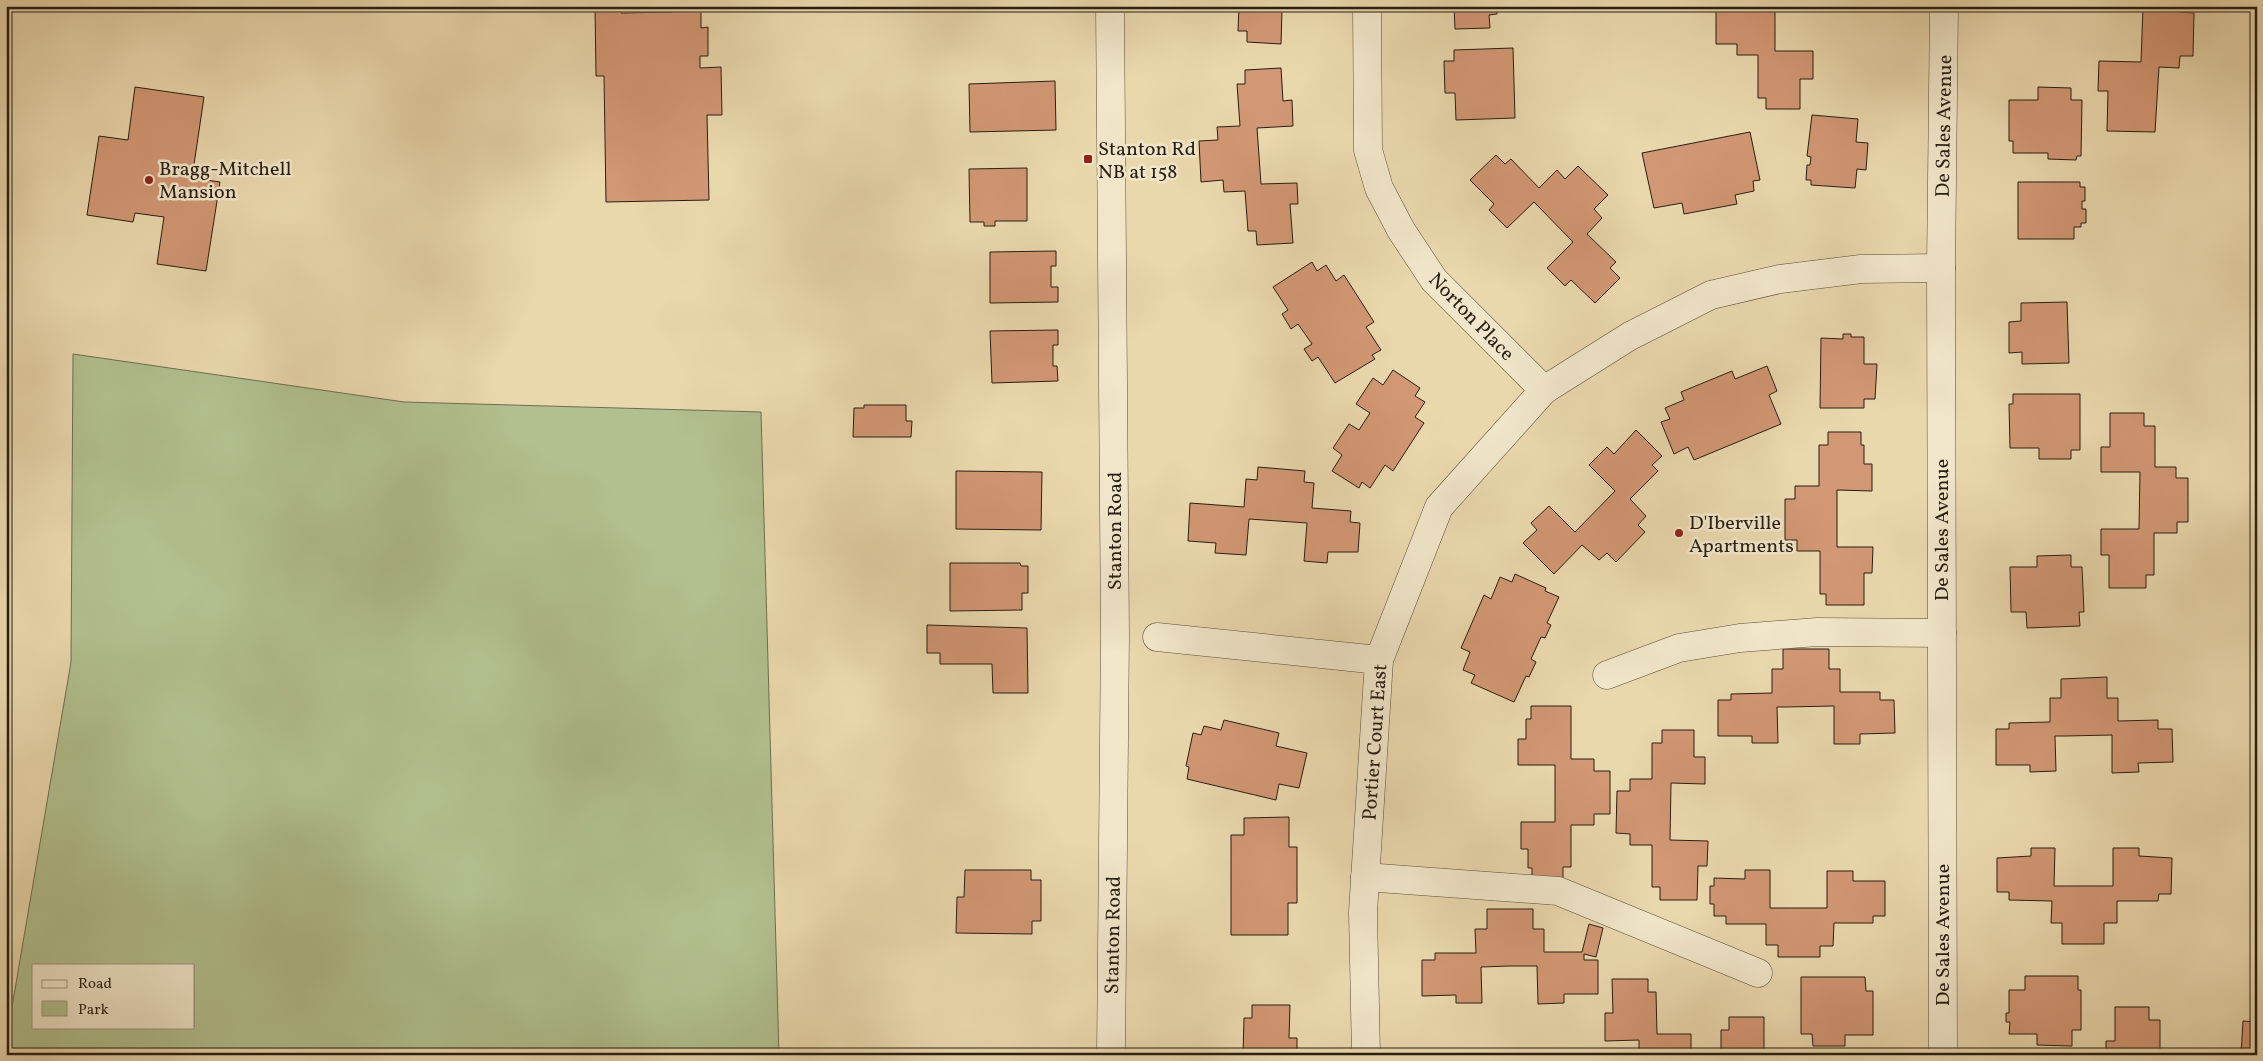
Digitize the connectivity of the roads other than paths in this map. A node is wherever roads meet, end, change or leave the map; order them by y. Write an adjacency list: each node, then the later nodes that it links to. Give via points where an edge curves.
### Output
1 (1110, 6): 12 (street, Stanton Road, via 1115,625)
2 (1367, 6): 5 (street, Norton Place, via 1368,150 1379,188 1401,230 1434,280)
3 (1944, 6): 4 (street, De Sales Avenue)
4 (1941, 268): 5 (street, Portier Court East, via 1861,269 1780,279 1711,295 1630,336); 6 (street, De Sales Avenue)
5 (1544, 390): 8 (street, Portier Court East, via 1439,507)
6 (1942, 633): 9 (street, via 1817,632 1740,638 1679,648); 14 (street, De Sales Avenue)
7 (1157, 637): 8 (street)
8 (1379, 660): 10 (street, Portier Court East)
9 (1607, 675)
10 (1365, 876): 11 (street, via 1558,891); 13 (street, Portier Court East)
11 (1758, 973)
12 (1111, 1055)
13 (1366, 1055)
14 (1943, 1055)

